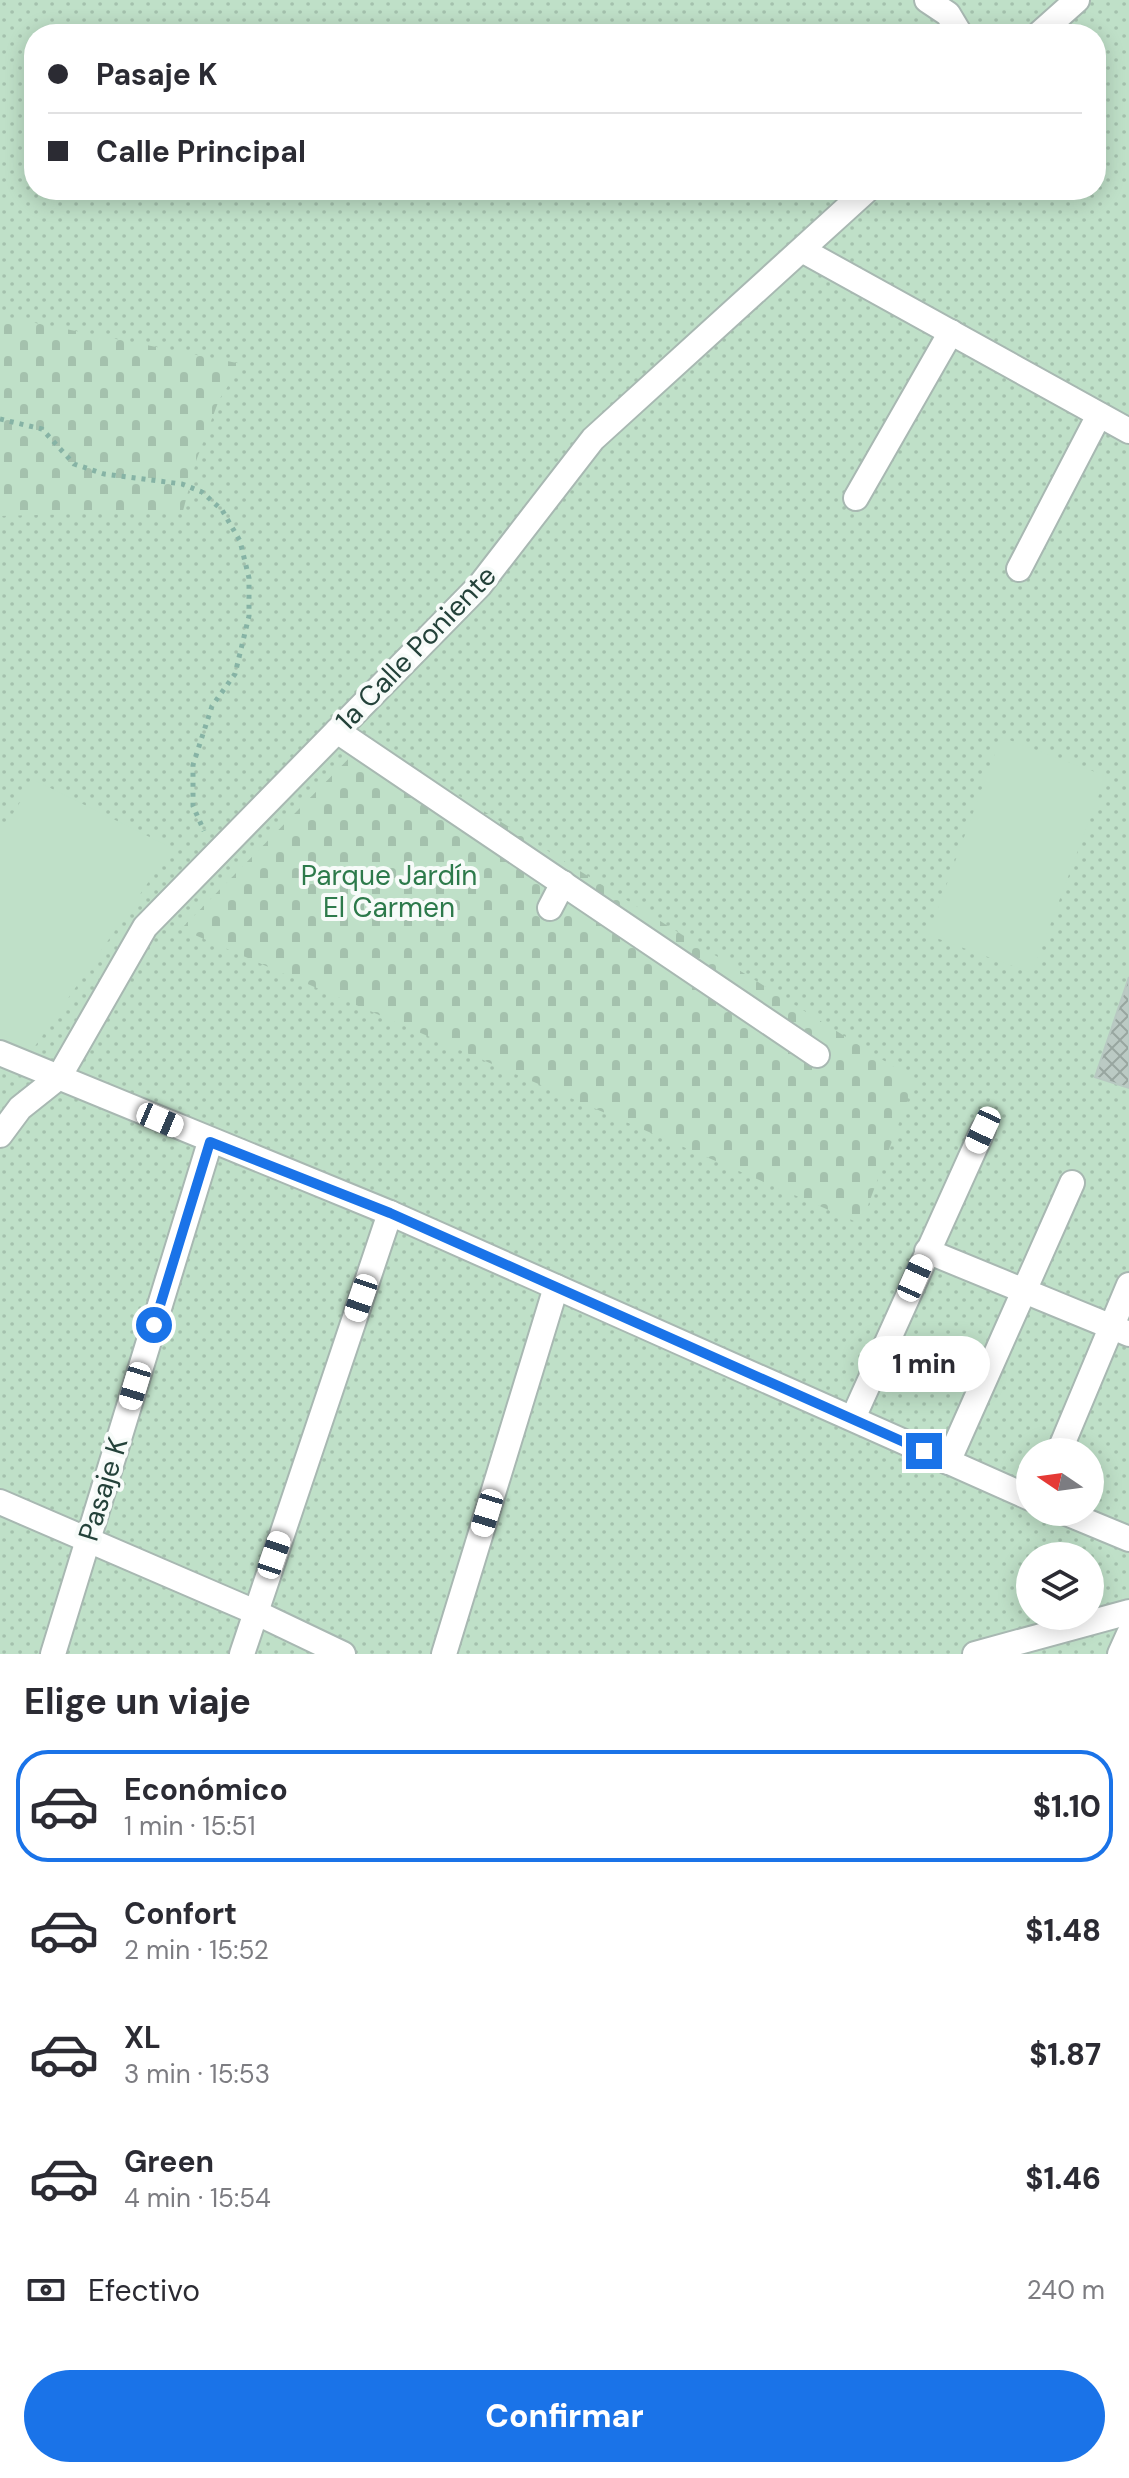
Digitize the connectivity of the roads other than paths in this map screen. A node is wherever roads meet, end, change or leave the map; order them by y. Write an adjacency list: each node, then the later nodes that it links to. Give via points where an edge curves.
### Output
1 (927, 0): 3 (street)
2 (1077, 0): 4 (street)
3 (954, 24)
4 (1050, 24)
5 (856, 200): 6 (street, 1a Calle Poniente)
6 (802, 250): 7 (street); 12 (street, 1a Calle Poniente, via 593,439 480,585)
7 (951, 332): 8 (street); 10 (street)
8 (1099, 415): 9 (street); 11 (street)
9 (1129, 431)
10 (856, 498)
11 (1019, 569)
12 (337, 731): 13 (street); 17 (street, 1a Calle Poniente, via 145,927)
13 (563, 883): 14 (street); 16 (street)
14 (550, 908)
15 (0, 1053): 17 (street)
16 (817, 1055)
17 (59, 1077): 19 (street, 1a Calle Poniente, via 20,1108); 20 (street)
18 (983, 1130): 23 (street)
19 (0, 1135)
20 (210, 1142): 22 (street); 35 (street, Pasaje K)
21 (1072, 1183): 26 (street)
22 (390, 1213): 25 (street); 36 (street)
23 (927, 1251): 26 (street); 28 (street)
24 (1129, 1285): 27 (street)
25 (556, 1287): 28 (street); 42 (street)
26 (1024, 1290): 27 (street); 30 (street)
27 (1120, 1330): 29 (street)
28 (853, 1418): 30 (street)
29 (1066, 1438)
30 (948, 1462): 31 (street)
31 (1016, 1492)
32 (0, 1502): 35 (street)
33 (1101, 1526): 34 (street)
34 (1128, 1536)
35 (87, 1539): 36 (street); 39 (street, Pasaje K)
36 (255, 1612): 40 (street); 41 (street)
37 (1129, 1612): 43 (street)
38 (1129, 1634): 44 (street)
39 (53, 1654)
40 (242, 1654)
41 (343, 1654)
42 (444, 1654)
43 (977, 1654)
44 (1120, 1654)

